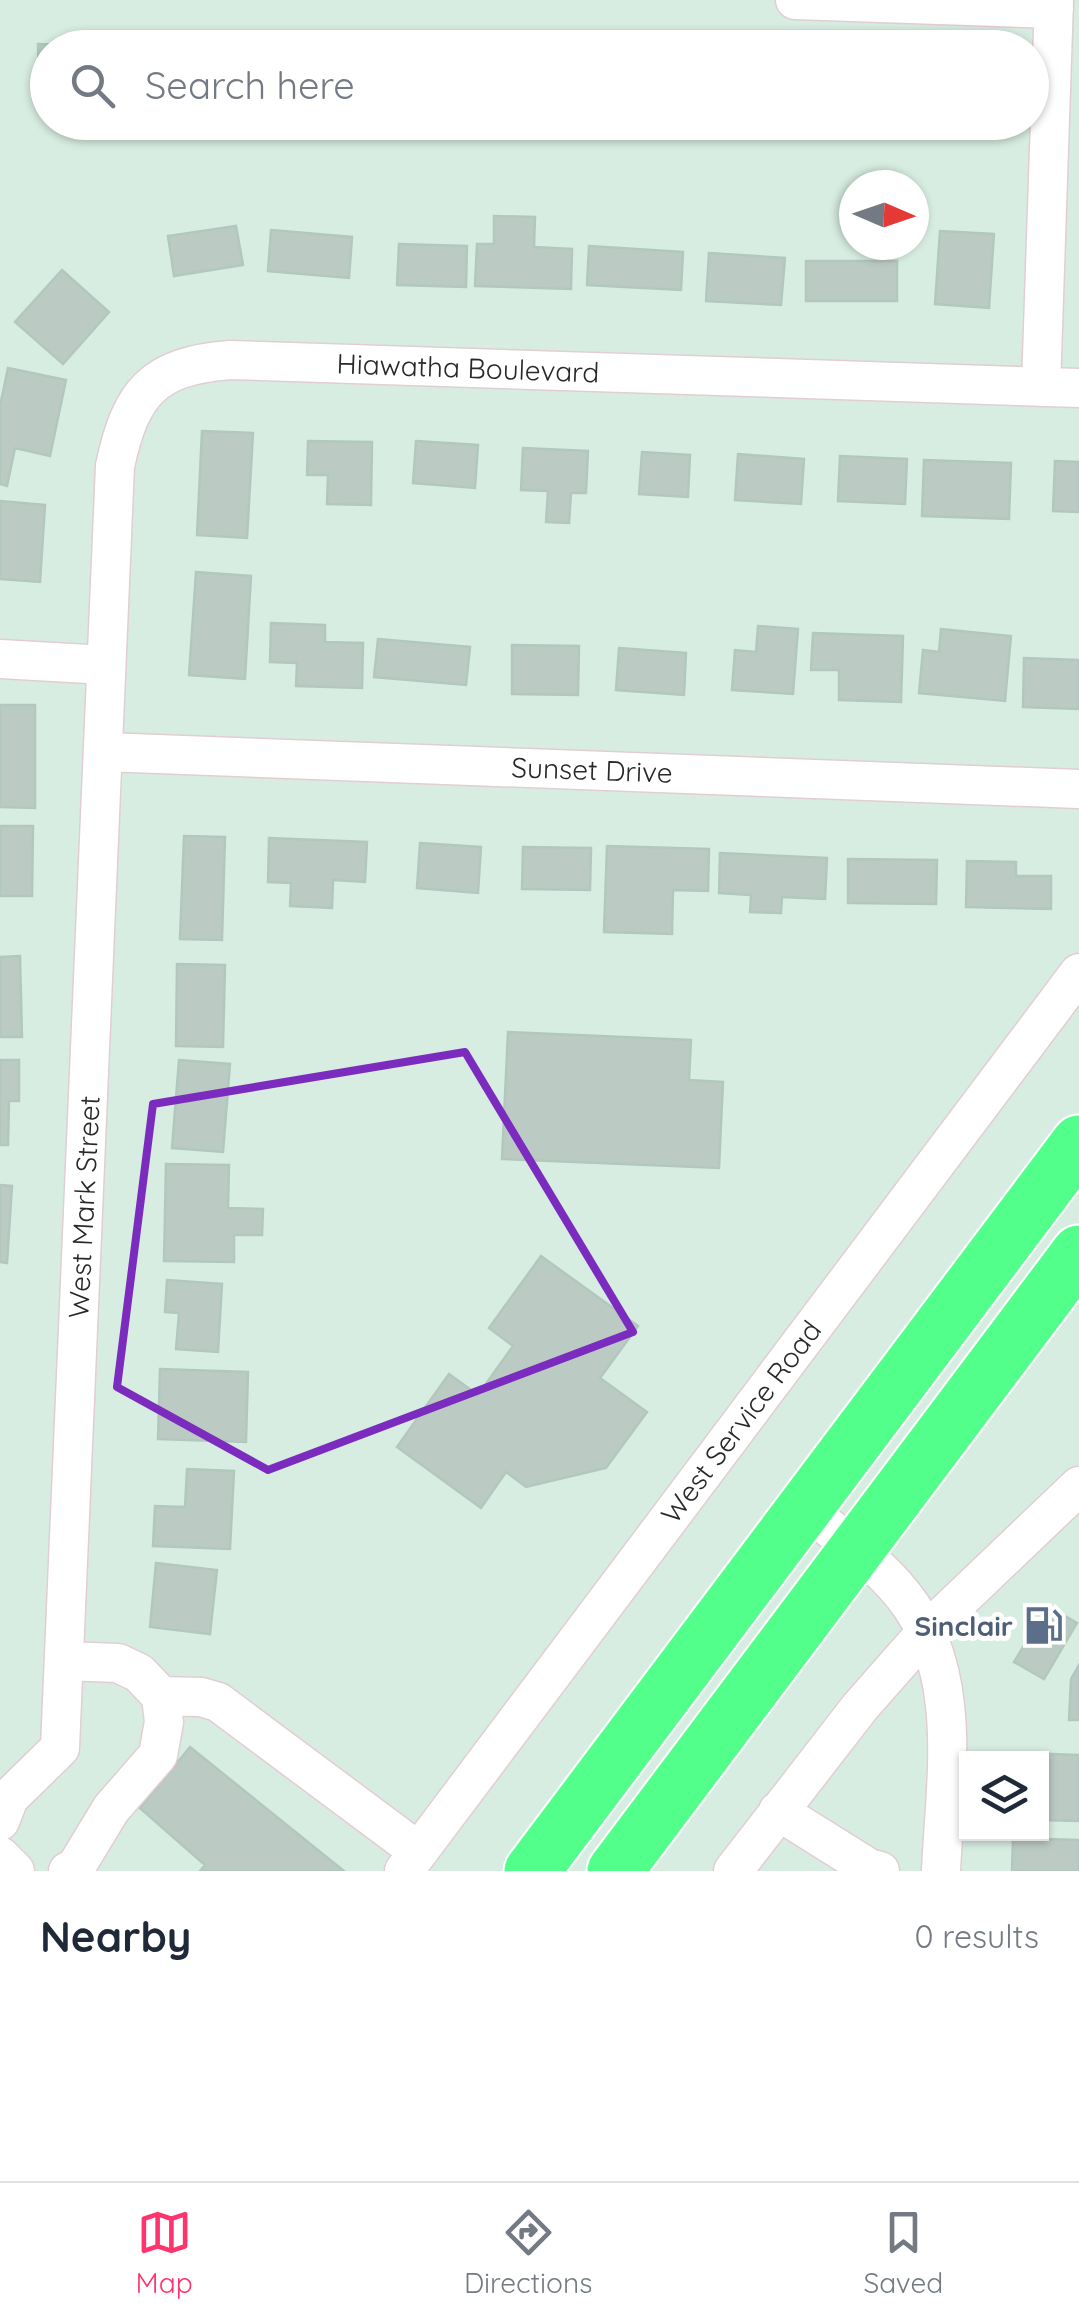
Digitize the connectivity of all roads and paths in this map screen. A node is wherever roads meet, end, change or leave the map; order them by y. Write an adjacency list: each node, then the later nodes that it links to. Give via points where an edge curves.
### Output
1 (795, 0): 2 (street)
2 (1054, 5): 3 (street)
3 (1041, 387): 4 (street, Hiawatha Boulevard); 6 (street, Hiawatha Boulevard, via 199,363 166,374 127,417 115,466)
4 (1079, 388)
5 (0, 659): 6 (street)
6 (106, 665): 7 (street, West Mark Street)
7 (105, 752): 8 (street, Sunset Drive); 16 (street, West Mark Street)
8 (1079, 789)
9 (1079, 973): 21 (street, West Service Road)
10 (1077, 1145): 13 (highway)
11 (1079, 1253): 14 (highway)
12 (1079, 1486): 15 (street)
13 (805, 1509): 14 (street); 25 (highway)
14 (856, 1549): 15 (street, via 902,1593); 26 (highway)
15 (926, 1632): 18 (street); 28 (street, via 944,1686)
16 (64, 1661): 17 (street, via 118,1663); 19 (street, West Mark Street, via 60,1748 9,1798)
17 (161, 1696): 21 (street, via 218,1702); 24 (street, via 158,1755)
18 (778, 1811): 22 (street); 27 (street)
19 (0, 1822)
20 (0, 1856): 23 (street)
21 (411, 1861)
22 (871, 1870)
23 (16, 1871)
24 (68, 1871)
25 (532, 1871)
26 (615, 1871)
27 (733, 1871)
28 (942, 1871)

